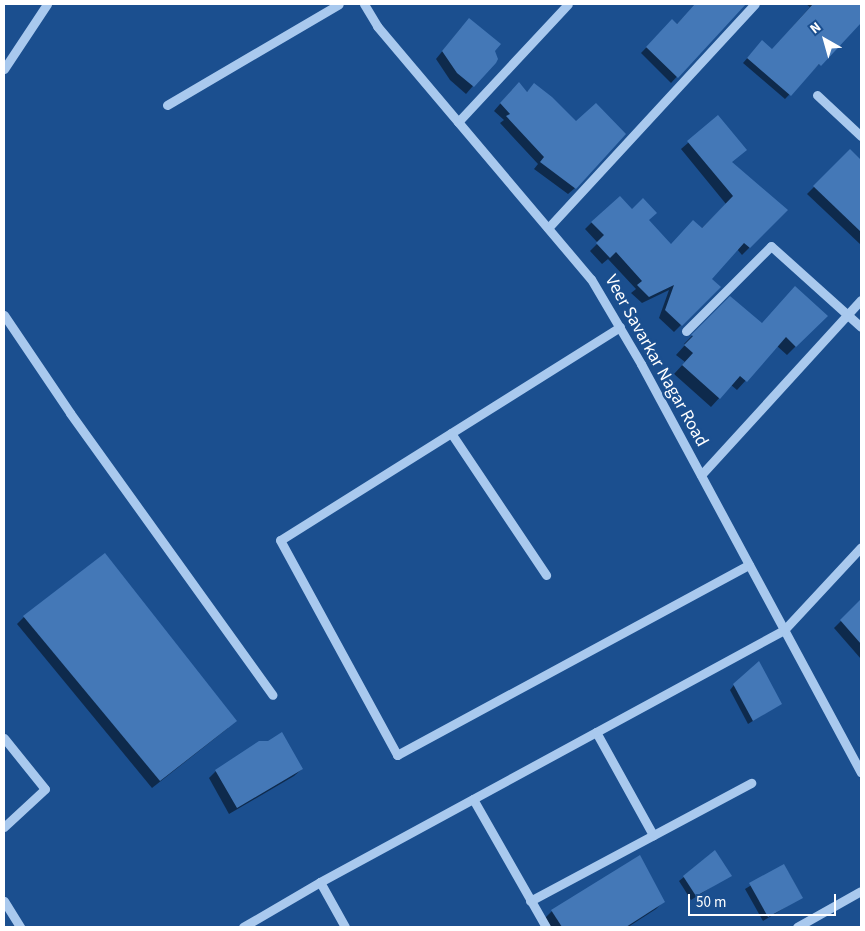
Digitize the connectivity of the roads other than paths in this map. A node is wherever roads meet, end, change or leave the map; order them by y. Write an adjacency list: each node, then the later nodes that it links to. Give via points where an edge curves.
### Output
1 (47, 4): 6 (street)
2 (339, 4): 8 (street)
3 (364, 4): 9 (street, Veer Savarkar Nagar Road, via 378,26)
4 (568, 4): 9 (street)
5 (755, 4): 11 (street)
6 (4, 68)
7 (817, 95): 10 (street)
8 (167, 104)
9 (458, 122): 11 (street, Veer Savarkar Nagar Road)
10 (861, 136)
11 (548, 228): 16 (street, Veer Savarkar Nagar Road, via 591,278)
12 (861, 300): 13 (street)
13 (847, 314): 15 (street); 17 (street, via 771,246); 19 (street)
14 (4, 315): 24 (street, via 70,413)
15 (861, 327)
16 (620, 328): 18 (street); 19 (street, Veer Savarkar Nagar Road)
17 (686, 331)
18 (451, 433): 21 (street, via 280,540 398,755); 22 (street)
19 (701, 475): 21 (street, Veer Savarkar Nagar Road)
20 (861, 546): 23 (street)
21 (750, 565): 23 (street, Veer Savarkar Nagar Road)
22 (546, 575)
23 (784, 630): 25 (street); 27 (street, Veer Savarkar Nagar Road)
24 (273, 695)
25 (596, 732): 29 (street); 31 (street)
26 (4, 738): 30 (street, via 45,789)
27 (861, 773)
28 (751, 782): 31 (street)
29 (473, 799): 32 (street); 35 (street)
30 (4, 827)
31 (653, 835): 35 (street)
32 (320, 882): 37 (street); 38 (street)
33 (861, 891): 40 (street)
34 (4, 900): 36 (street)
35 (530, 901): 39 (street)
36 (20, 927)
37 (243, 927)
38 (345, 927)
39 (546, 927)
40 (797, 927)

